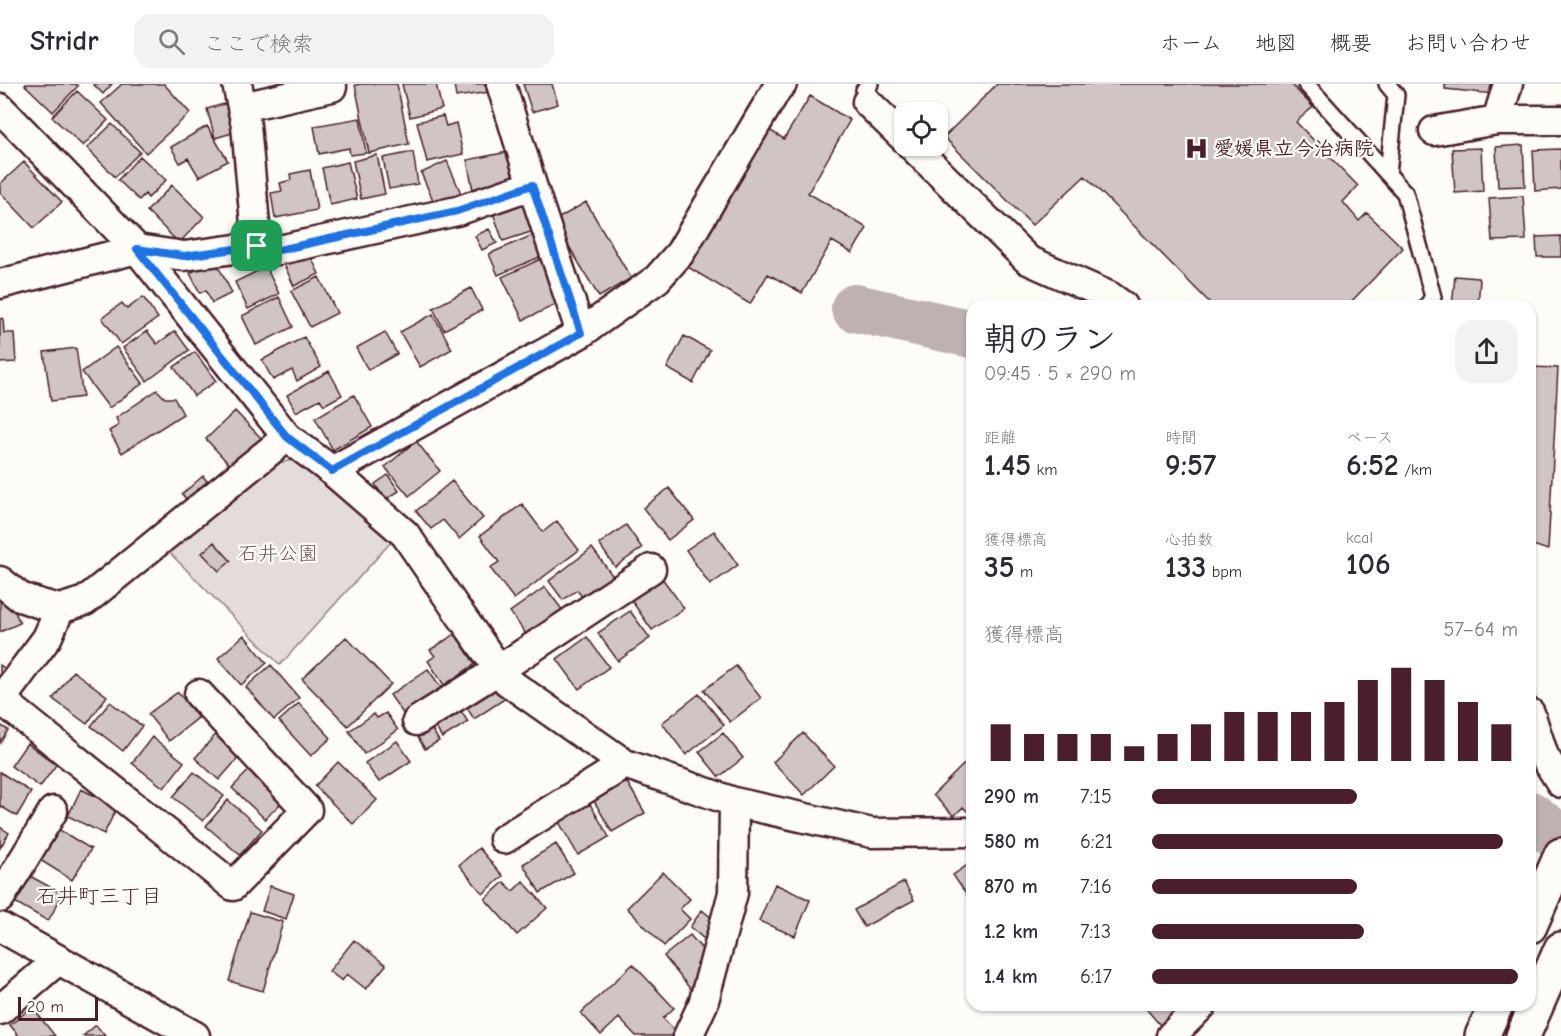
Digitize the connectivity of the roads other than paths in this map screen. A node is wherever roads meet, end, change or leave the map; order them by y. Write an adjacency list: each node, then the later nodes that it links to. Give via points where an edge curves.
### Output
1 (501, 84): 16 (street)
2 (782, 84): 22 (street, via 680,253 657,279)
3 (1306, 84): 15 (lane)
4 (1387, 84): 15 (lane, via 1396,95)
5 (1508, 84): 10 (street)
6 (332, 87): 8 (street)
7 (869, 93): 12 (street)
8 (240, 95): 17 (street)
9 (0, 108): 18 (street)
10 (1497, 120): 11 (street); 13 (street)
11 (1561, 120)
12 (894, 125)
13 (1434, 130)
14 (922, 156): 20 (street, via 1028,260)
15 (1388, 174): 21 (lane, via 1405,193)
16 (532, 185): 17 (street, via 457,211 279,250); 22 (street)
17 (257, 246): 18 (street, via 184,256)
18 (137, 249): 19 (street); 23 (street)
19 (0, 284)
20 (1115, 300)
21 (1431, 300)
22 (581, 333): 24 (street)
23 (287, 437): 24 (street); 27 (street, via 84,601)
24 (332, 471): 28 (street, via 405,534)
25 (651, 569): 28 (street)
26 (0, 581): 27 (street, via 20,597)
27 (60, 609): 29 (street, via 46,638 3,697 9,706 233,886 307,810)
28 (500, 669): 30 (street); 32 (street, via 507,681)
29 (199, 694)
30 (417, 721)
31 (1537, 762): 33 (street)
32 (625, 764): 34 (street); 37 (street)
33 (1561, 783)
34 (734, 802): 36 (street, via 872,833); 49 (street, via 733,893 703,1004)
35 (53, 812): 39 (street)
36 (966, 832)
37 (504, 839)
38 (1561, 855): 40 (highway)
39 (0, 898)
40 (1536, 912)
41 (0, 927): 43 (street)
42 (1561, 949): 44 (highway)
43 (58, 960): 45 (street); 48 (street)
44 (1536, 1006)
45 (0, 1010)
46 (1493, 1011): 50 (highway)
47 (1534, 1011): 51 (highway)
48 (195, 1036)
49 (688, 1036)
50 (1482, 1036)
51 (1523, 1036)

